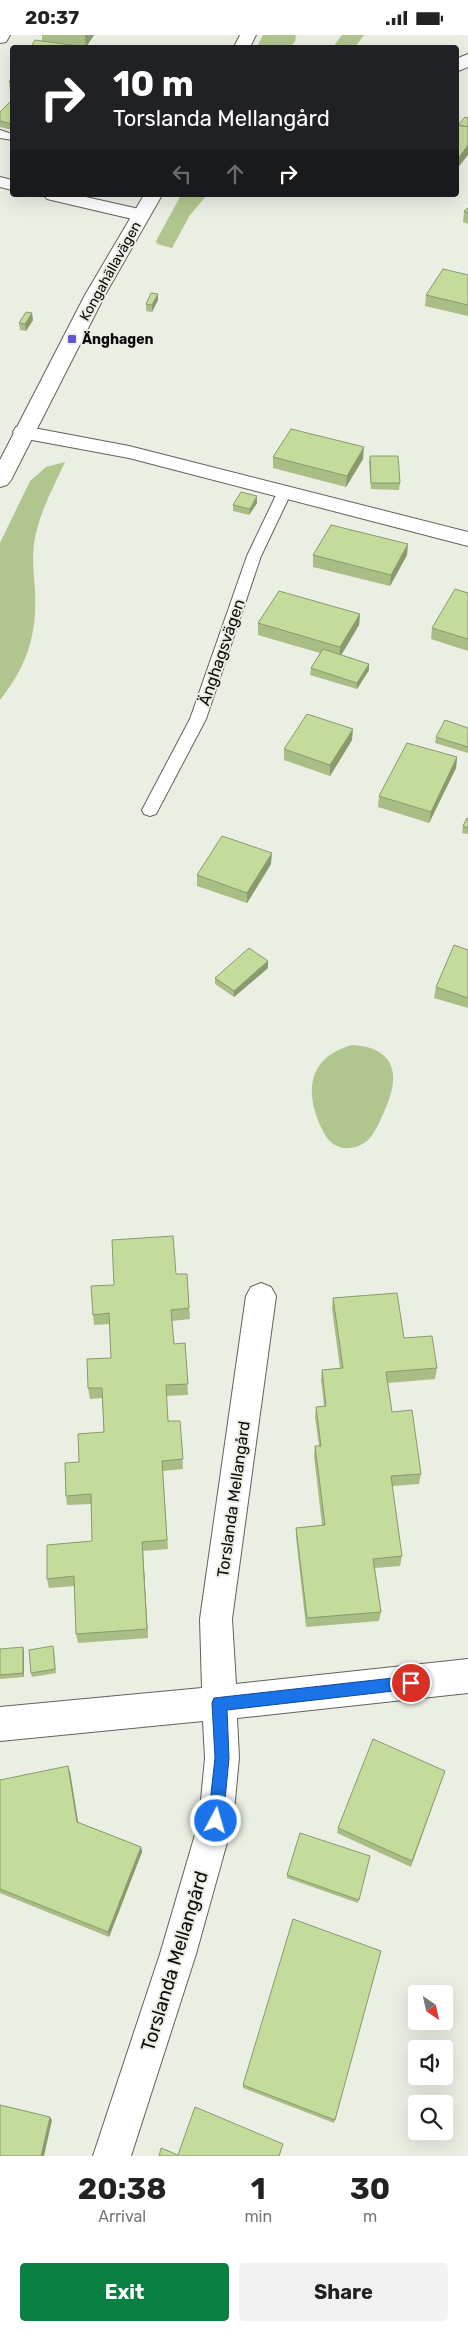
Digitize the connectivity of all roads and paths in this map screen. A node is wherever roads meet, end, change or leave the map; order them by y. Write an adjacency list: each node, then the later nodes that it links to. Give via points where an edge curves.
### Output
1 (2, 35): 2 (street)
2 (0, 38)
3 (62, 197): 5 (street)
4 (152, 197): 5 (street, Kongahällavägen)
5 (141, 215): 6 (street, Kongahällavägen)
6 (23, 432): 7 (street, Kongahällavägen); 8 (street, via 84,442)
7 (0, 481)
8 (285, 491): 9 (street); 10 (lane, Änghagsvägen, via 254,556 198,719)
9 (468, 539)
10 (150, 810)
11 (261, 1296): 13 (street, Torslanda Mellangård, via 216,1619)
12 (468, 1676): 13 (street)
13 (219, 1703): 14 (street); 15 (street, Torslanda Mellangård, via 222,1758 216,1821 178,1954)
14 (0, 1724)
15 (112, 2156)

